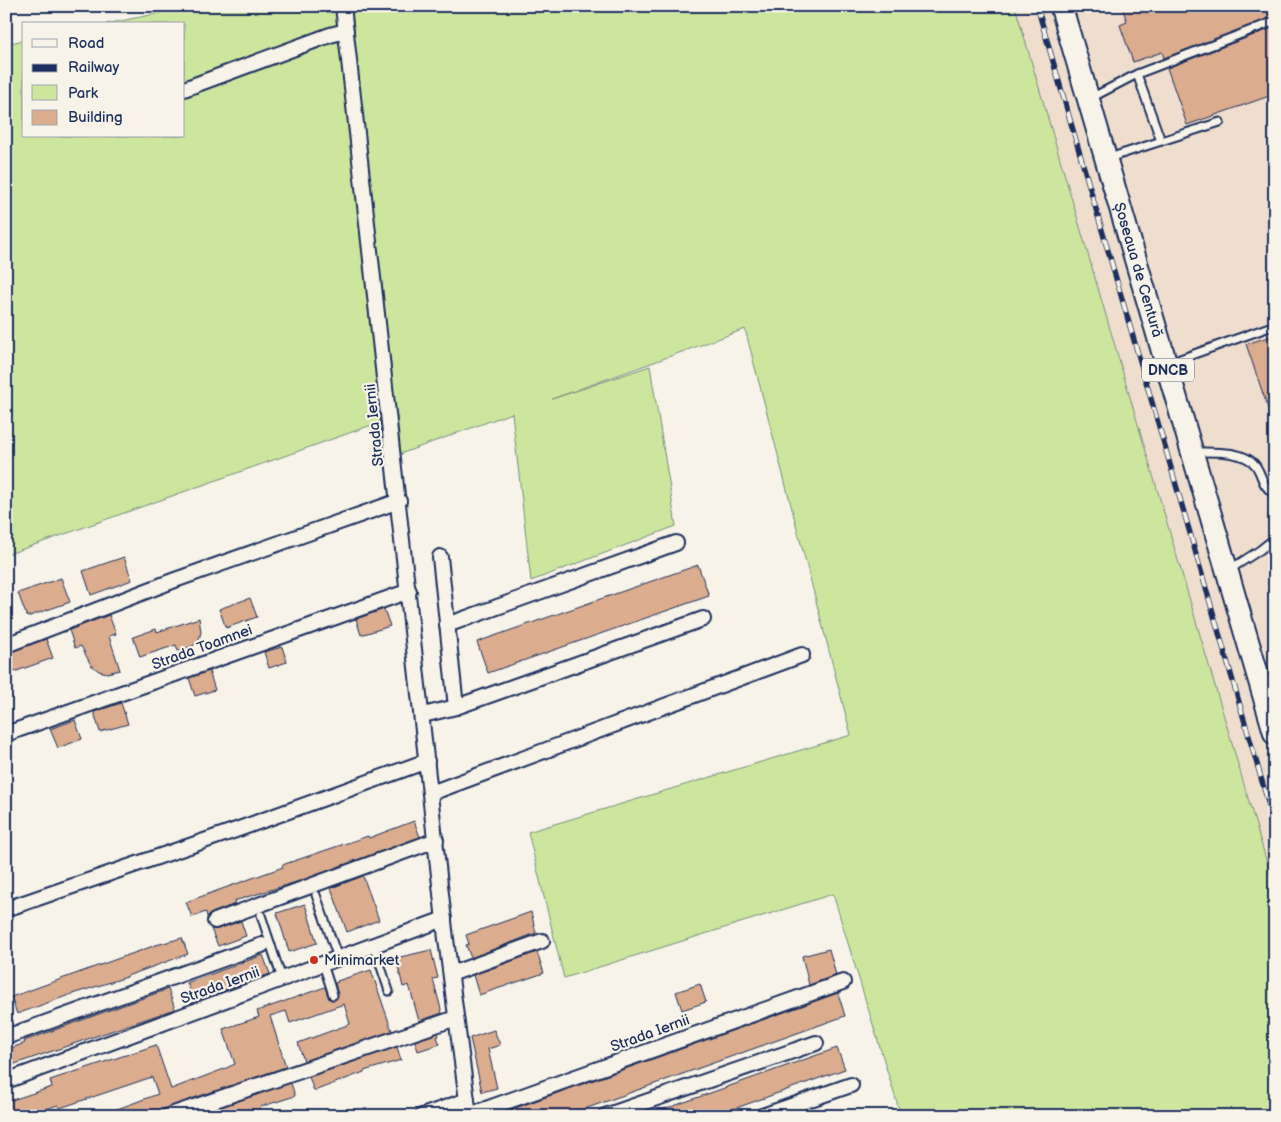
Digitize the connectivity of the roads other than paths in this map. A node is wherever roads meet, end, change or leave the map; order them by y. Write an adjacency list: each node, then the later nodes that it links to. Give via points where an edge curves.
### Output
1 (343, 6): 4 (street, Strada Iernii)
2 (1061, 6): 7 (main road, Șoseaua de Centură / DNCB)
3 (1275, 20): 5 (lane)
4 (346, 31): 6 (street); 15 (street, Strada Iernii)
5 (1137, 74): 7 (lane); 9 (lane)
6 (185, 89)
7 (1089, 100): 10 (main road, Șoseaua de Centură / DNCB)
8 (1220, 122): 9 (lane)
9 (1161, 141): 10 (lane)
10 (1106, 159): 12 (main road, Șoseaua de Centură / DNCB)
11 (1275, 325): 12 (lane)
12 (1166, 364): 13 (main road, Șoseaua de Centură / DNCB)
13 (1192, 452): 14 (lane, via 1217,452 1247,458 1255,464 1265,486); 19 (main road, Șoseaua de Centură / DNCB)
14 (1275, 495)
15 (399, 501): 20 (street, Strada Iernii); 23 (street)
16 (1275, 538): 19 (lane)
17 (676, 543): 22 (street)
18 (440, 557): 22 (street)
19 (1227, 571): 28 (main road, Șoseaua de Centură / DNCB)
20 (409, 591): 26 (street, Strada Iernii); 27 (street, Strada Toamnei)
21 (703, 618): 25 (street)
22 (447, 625): 25 (street)
23 (6, 644)
24 (802, 655): 30 (street)
25 (456, 707): 26 (street)
26 (423, 715): 29 (street, Strada Iernii)
27 (6, 734)
28 (1275, 734)
29 (427, 761): 30 (street, Strada Iernii); 33 (street)
30 (431, 793): 31 (street, Strada Iernii)
31 (436, 840): 35 (street, Strada Iernii); 36 (street)
32 (316, 895): 40 (lane)
33 (6, 909)
34 (261, 915): 43 (lane)
35 (444, 919): 39 (street, Strada Iernii); 42 (street, Strada Iernii)
36 (215, 921)
37 (542, 941): 42 (street)
38 (262, 945): 48 (street)
39 (374, 946): 40 (street, Strada Iernii); 45 (lane)
40 (338, 958): 41 (street, Strada Iernii)
41 (323, 964): 43 (street, Strada Iernii); 46 (lane)
42 (451, 974): 47 (street, Strada Iernii)
43 (282, 979): 50 (street, Strada Iernii)
44 (843, 982): 53 (street, Strada Iernii)
45 (389, 990)
46 (333, 995)
47 (456, 1018): 52 (street, Strada Iernii); 54 (street)
48 (6, 1037)
49 (816, 1043): 56 (street)
50 (6, 1081)
51 (851, 1085): 57 (street)
52 (467, 1100): 53 (street, Strada Iernii); 55 (street)
53 (469, 1115)
54 (168, 1116)
55 (422, 1116)
56 (606, 1116)
57 (762, 1116)

